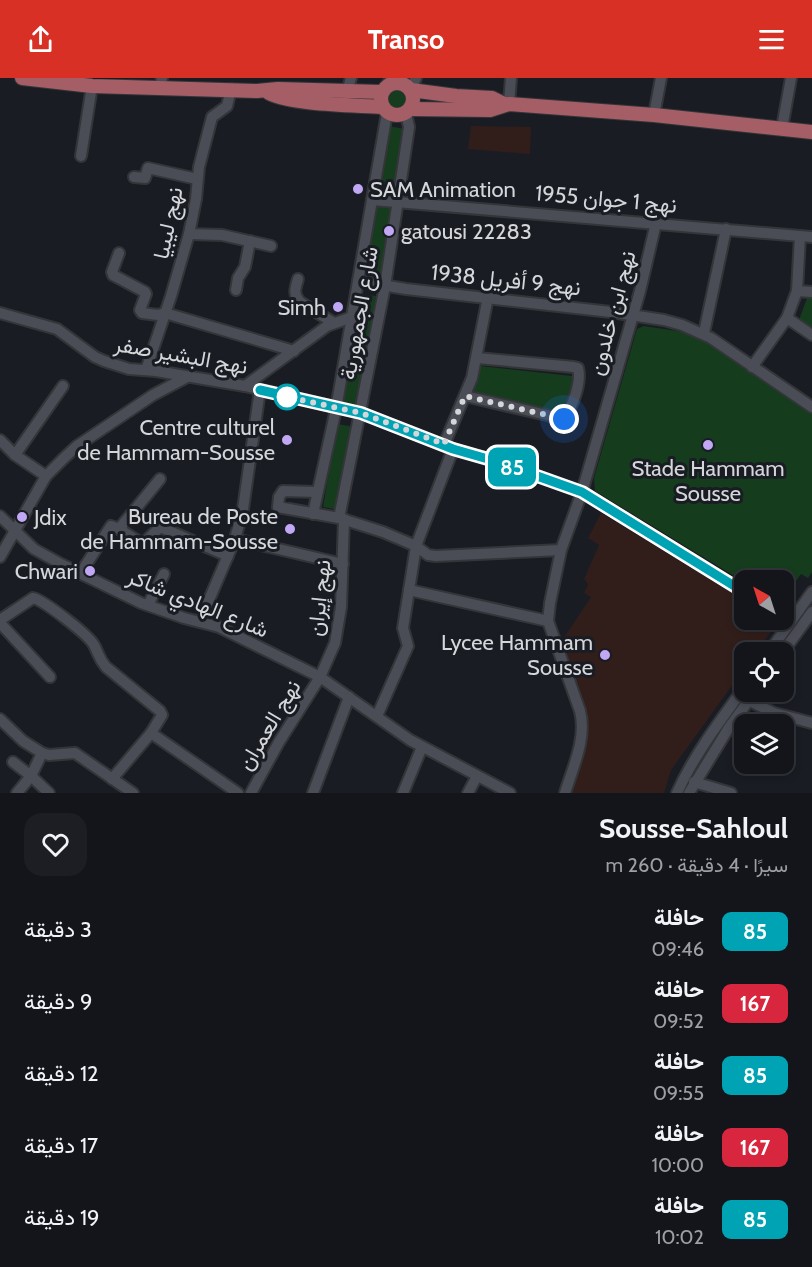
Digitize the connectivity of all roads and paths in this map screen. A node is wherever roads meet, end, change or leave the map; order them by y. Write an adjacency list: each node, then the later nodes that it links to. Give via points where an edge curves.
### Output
1 (22, 78): 6 (main road)
2 (351, 78): 13 (street)
3 (511, 78): 14 (street)
4 (662, 78): 17 (street)
5 (791, 78): 18 (street)
6 (62, 81): 9 (main road)
7 (161, 82): 9 (main road); 11 (main road)
8 (413, 84): 10 (main road); 14 (main road); 16 (main road, via 414,100)
9 (92, 86): 20 (street)
10 (386, 86): 13 (main road); 15 (main road)
11 (231, 89): 12 (main road); 22 (street, نهج ليبيا, via 227,106 212,117)
12 (265, 91): 13 (main road, via 278,88); 15 (main road, via 277,97)
13 (347, 92)
14 (507, 104): 16 (main road, via 490,110); 17 (main road)
15 (385, 110): 16 (main road, via 397,116); 23 (street, شارع الجمهورية)
16 (408, 111): 24 (street, شارع الجمهورية)
17 (654, 115): 18 (main road)
18 (782, 128): 19 (main road)
19 (812, 132)
20 (81, 156)
21 (134, 177): 22 (street, via 145,178 148,168)
22 (197, 179): 27 (street, نهج ليبيا)
23 (372, 200): 24 (street, نهج 1 جوان 1955); 33 (street, شارع الجمهورية)
24 (397, 202): 25 (street, نهج 1 جوان 1955); 34 (street, شارع الجمهورية)
25 (656, 223): 26 (street, نهج 1 جوان 1955); 42 (street, نهج ابن خلدون)
26 (726, 229): 28 (street, نهج 1 جوان 1955); 45 (street)
27 (189, 234): 29 (street); 40 (street, نهج ليبيا)
28 (806, 237): 36 (street)
29 (250, 241): 30 (street); 35 (street)
30 (271, 246)
31 (119, 253): 40 (street, via 113,275 145,292 142,313)
32 (298, 279): 44 (street, via 296,298)
33 (358, 281): 34 (street, نهج 9 أفريل 1938); 41 (street, شارع الجمهورية)
34 (385, 286): 38 (street, نهج 9 أفريل 1938); 59 (street, شارع الجمهورية)
35 (236, 290)
36 (797, 291): 37 (street); 43 (street)
37 (812, 292)
38 (488, 297): 42 (street, نهج 9 أفريل 1938); 48 (street)
39 (0, 313): 50 (street, نهج البشير صفر, via 57,329 99,360)
40 (165, 313): 47 (street); 50 (street, نهج ليبيا)
41 (352, 317): 44 (street); 58 (street, شارع الجمهورية)
42 (632, 317): 45 (street, نهج 9 أفريل 1938, via 664,320); 66 (street, نهج ابن خلدون)
43 (787, 318): 46 (street); 49 (street)
44 (333, 323): 47 (street)
45 (704, 333): 49 (street, نهج 9 أفريل 1938)
46 (812, 335)
47 (294, 351): 53 (street)
48 (477, 358): 56 (street); 56 (street, via 578,368 579,378 564,419)
49 (752, 367): 57 (street, نهج 9 أفريل 1938)
50 (151, 371): 51 (street, نهج البشير صفر); 55 (street)
51 (187, 377): 53 (street, نهج البشير صفر); 55 (street)
52 (63, 386): 62 (street)
53 (245, 386): 54 (street, نهج البشير صفر)
54 (260, 390): 58 (street, نهج البشير صفر); 72 (street, via 246,494)
55 (160, 391): 63 (street, via 77,446)
56 (465, 396): 61 (street)
57 (812, 407)
58 (336, 409): 59 (street, نهج البشير صفر); 65 (street, شارع الجمهورية)
59 (361, 413): 61 (street, نهج البشير صفر); 69 (street, شارع الجمهورية)
60 (0, 441): 62 (street)
61 (448, 447): 66 (street, نهج البشير صفر); 73 (street)
62 (15, 455): 63 (street)
63 (46, 476): 71 (street)
64 (160, 479): 70 (street)
65 (317, 492): 67 (street, شارع الجمهورية); 67 (street, via 283,491 278,500 279,508)
66 (582, 492): 74 (street, نهج ابن خلدون); 80 (street, نهج البشير صفر)
67 (313, 514): 69 (street)
68 (0, 516): 71 (street, شارع الهادي شاكر)
69 (341, 519): 73 (street); 77 (street, نهج إيران)
70 (119, 529): 75 (street, via 141,543 160,527); 78 (street, via 110,528)
71 (14, 531): 76 (street); 78 (street, شارع الهادي شاكر, via 34,549)
72 (235, 539): 75 (street); 77 (street)
73 (416, 546): 74 (street, via 436,556); 81 (street)
74 (561, 550): 87 (street, نهج ابن خلدون)
75 (228, 556): 86 (street)
76 (0, 557)
77 (343, 564): 91 (street, نهج إيران, via 338,634)
78 (80, 574): 83 (street, شارع الهادي شاكر)
79 (164, 574): 83 (street)
80 (734, 586)
81 (409, 590): 87 (street); 96 (street, via 404,628 408,646)
82 (812, 592): 84 (street)
83 (148, 605): 86 (street, شارع الهادي شاكر)
84 (794, 611)
85 (812, 612): 89 (street)
86 (200, 621): 91 (street, شارع الهادي شاكر)
87 (548, 621): 116 (street, نهج ابن خلدون, via 583,726)
88 (0, 622): 90 (street); 99 (street, via 36,598 79,629 96,647 106,667 160,711 162,715)
89 (790, 642)
90 (50, 676)
91 (320, 677): 92 (street, شارع الهادي شاكر); 111 (street, نهج العمران)
92 (349, 697): 96 (street, شارع الهادي شاكر); 112 (street)
93 (734, 702): 117 (street)
94 (747, 702): 106 (street)
95 (759, 702): 98 (street, via 774,713)
96 (377, 716): 100 (street, شارع الهادي شاكر)
97 (0, 719): 101 (street, via 22,741)
98 (812, 723)
99 (151, 733): 105 (street); 110 (street)
100 (422, 747): 104 (street, شارع الهادي شاكر); 113 (street)
101 (42, 753): 103 (street); 105 (street, via 75,753)
102 (13, 762): 103 (street)
103 (31, 776): 107 (street); 108 (street)
104 (477, 776): 114 (street); 115 (street, شارع الهادي شاكر)
105 (112, 779): 109 (street)
106 (694, 782): 118 (street); 119 (street)
107 (17, 793)
108 (49, 793)
109 (133, 793)
110 (238, 793)
111 (251, 793)
112 (313, 793)
113 (403, 793)
114 (468, 793)
115 (510, 793)
116 (566, 793)
117 (677, 793)
118 (689, 793)
119 (731, 793)

